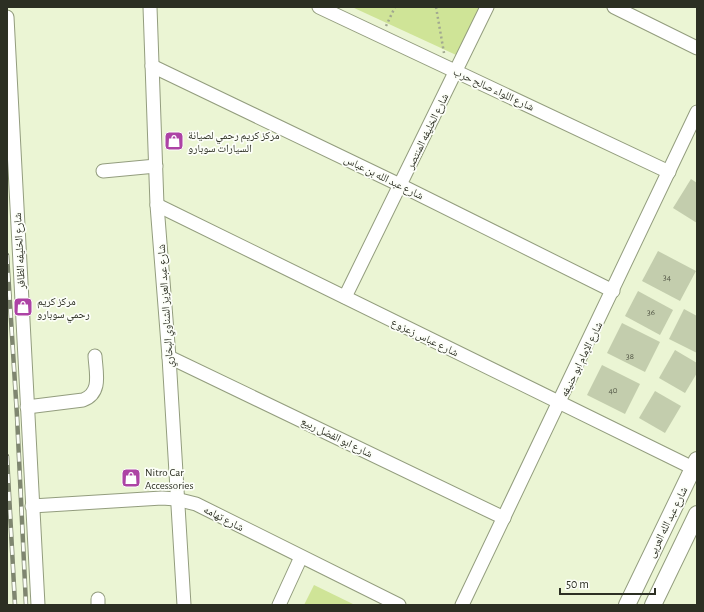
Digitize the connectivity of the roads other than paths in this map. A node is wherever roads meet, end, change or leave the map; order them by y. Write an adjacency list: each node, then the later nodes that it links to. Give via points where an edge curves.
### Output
1 (150, 7): 7 (street, شارع عبد العزيز الشناوي البخاري)
2 (319, 7): 8 (street, شارع اللواء صالح حرب)
3 (487, 7): 8 (street, شارع الخليفه المنتصر)
4 (614, 7): 6 (street)
5 (7, 17): 20 (street, شارع الخليفه الظافر)
6 (697, 48)
7 (152, 66): 10 (street, شارع عبد العزيز الشناوي البخاري); 13 (street, شارع عبد الله بن عباس)
8 (451, 69): 12 (street, شارع اللواء صالح حرب); 13 (street, شارع الخليفه المنتصر)
9 (697, 112): 12 (street, شارع الإمام ابو حنيفه)
10 (156, 166): 11 (street); 14 (street, شارع عبد العزيز الشناوي البخاري)
11 (103, 171)
12 (669, 172): 15 (street, شارع الإمام ابو حنيفه)
13 (400, 185): 15 (street, شارع عبد الله بن عباس); 16 (street, شارع الخليفه المنتصر)
14 (157, 206): 16 (street, شارع عباس زعزوع); 18 (street, شارع عبد العزيز الشناوي البخاري)
15 (613, 291): 19 (street, شارع الإمام ابو حنيفه)
16 (345, 297): 19 (street, شارع عباس زعزوع)
17 (94, 356): 20 (street, via 96,389 88,398)
18 (169, 357): 22 (street, شارع عبد العزيز الشناوي البخاري); 25 (street, شارع ابو الفضل ربيع)
19 (560, 403): 21 (street, شارع عباس زعزوع); 25 (street, شارع الإمام ابو حنيفه)
20 (27, 407): 23 (street, شارع الخليفه الظافر)
21 (695, 464): 32 (main road, شارع عبد الله العربى)
22 (176, 499): 23 (street, شارع تهامه); 26 (street, شارع تهامه, via 196,504); 28 (street, شارع عبد العزيز الشناوي البخاري)
23 (32, 506): 27 (street, شارع الخليفه الظافر)
24 (697, 514): 33 (main road)
25 (504, 518): 31 (street, شارع الإمام ابو حنيفه)
26 (301, 557): 29 (street); 30 (street, شارع تهامه)
27 (38, 605)
28 (184, 605)
29 (279, 605)
30 (399, 605)
31 (462, 605)
32 (627, 605)
33 (653, 605)

